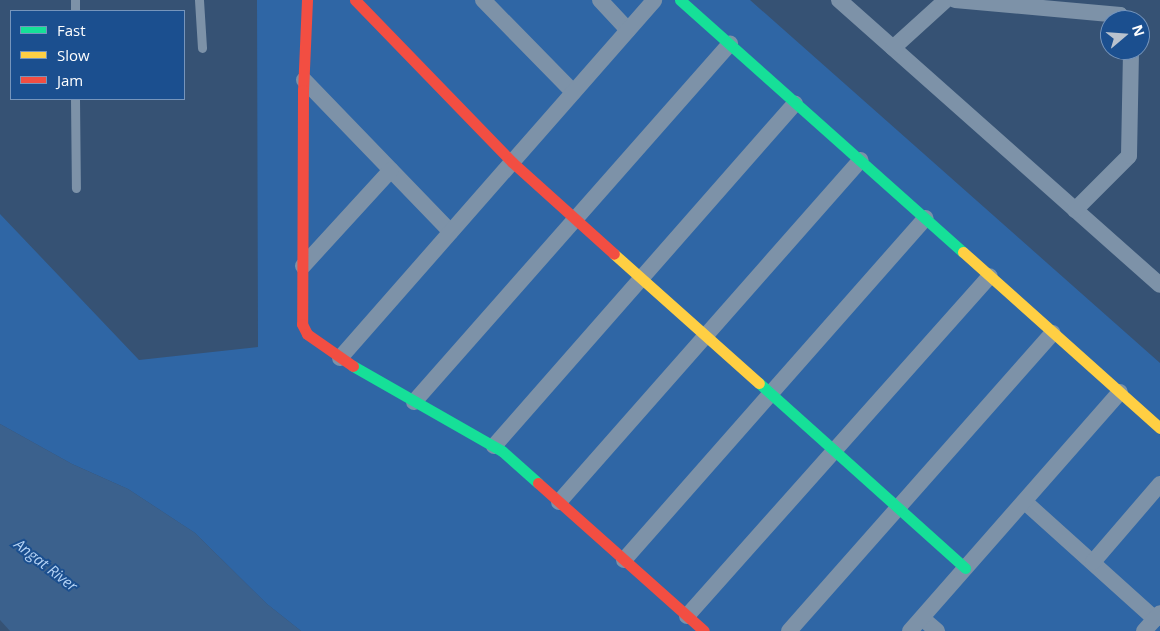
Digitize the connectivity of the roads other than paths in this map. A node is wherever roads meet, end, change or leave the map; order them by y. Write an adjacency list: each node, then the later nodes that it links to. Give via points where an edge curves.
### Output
1 (199, 0): 14 (lane)
2 (307, 0): 17 (street)
3 (355, 0): 22 (street)
4 (483, 0): 18 (street)
5 (600, 0): 12 (street)
6 (654, 0): 12 (street)
7 (680, 0): 13 (street)
8 (839, 0): 15 (street)
9 (946, 0): 15 (street)
10 (955, 0): 11 (street)
11 (1100, 13)
12 (628, 30): 18 (street)
13 (730, 44): 20 (street); 27 (street)
14 (202, 48)
15 (893, 48): 25 (street)
16 (1131, 60): 25 (street, via 1129,156)
17 (304, 80): 23 (street); 29 (street)
18 (573, 92): 22 (street)
19 (75, 100): 24 (lane)
20 (796, 103): 21 (street); 31 (street)
21 (860, 160): 26 (street); 34 (street)
22 (512, 162): 27 (street); 28 (street)
23 (391, 170): 28 (street); 29 (street)
24 (76, 188)
25 (1075, 210): 32 (street)
26 (925, 218): 30 (street); 37 (street)
27 (576, 219): 31 (street); 38 (street)
28 (451, 232): 35 (street)
29 (303, 266): 35 (street, via 302,324 307,334)
30 (990, 276): 33 (street); 41 (street)
31 (642, 278): 34 (street); 40 (street)
32 (1158, 279)
33 (1053, 333): 36 (street); 45 (street)
34 (706, 336): 37 (street); 43 (street)
35 (340, 358): 38 (street)
36 (1120, 392): 39 (street); 44 (street)
37 (770, 394): 41 (street); 46 (street)
38 (414, 402): 40 (street)
39 (1160, 428)
40 (494, 446): 43 (street)
41 (834, 451): 45 (street); 49 (street)
42 (1160, 484): 47 (street)
43 (559, 502): 46 (street)
44 (1025, 502): 47 (street); 48 (street)
45 (898, 508): 48 (street); 53 (street)
46 (624, 560): 49 (street)
47 (1093, 562): 51 (street)
48 (965, 568): 50 (street)
49 (687, 616): 52 (street)
50 (922, 618): 54 (street); 55 (street)
51 (1153, 621)
52 (704, 631)
53 (789, 631)
54 (910, 631)
55 (937, 631)

